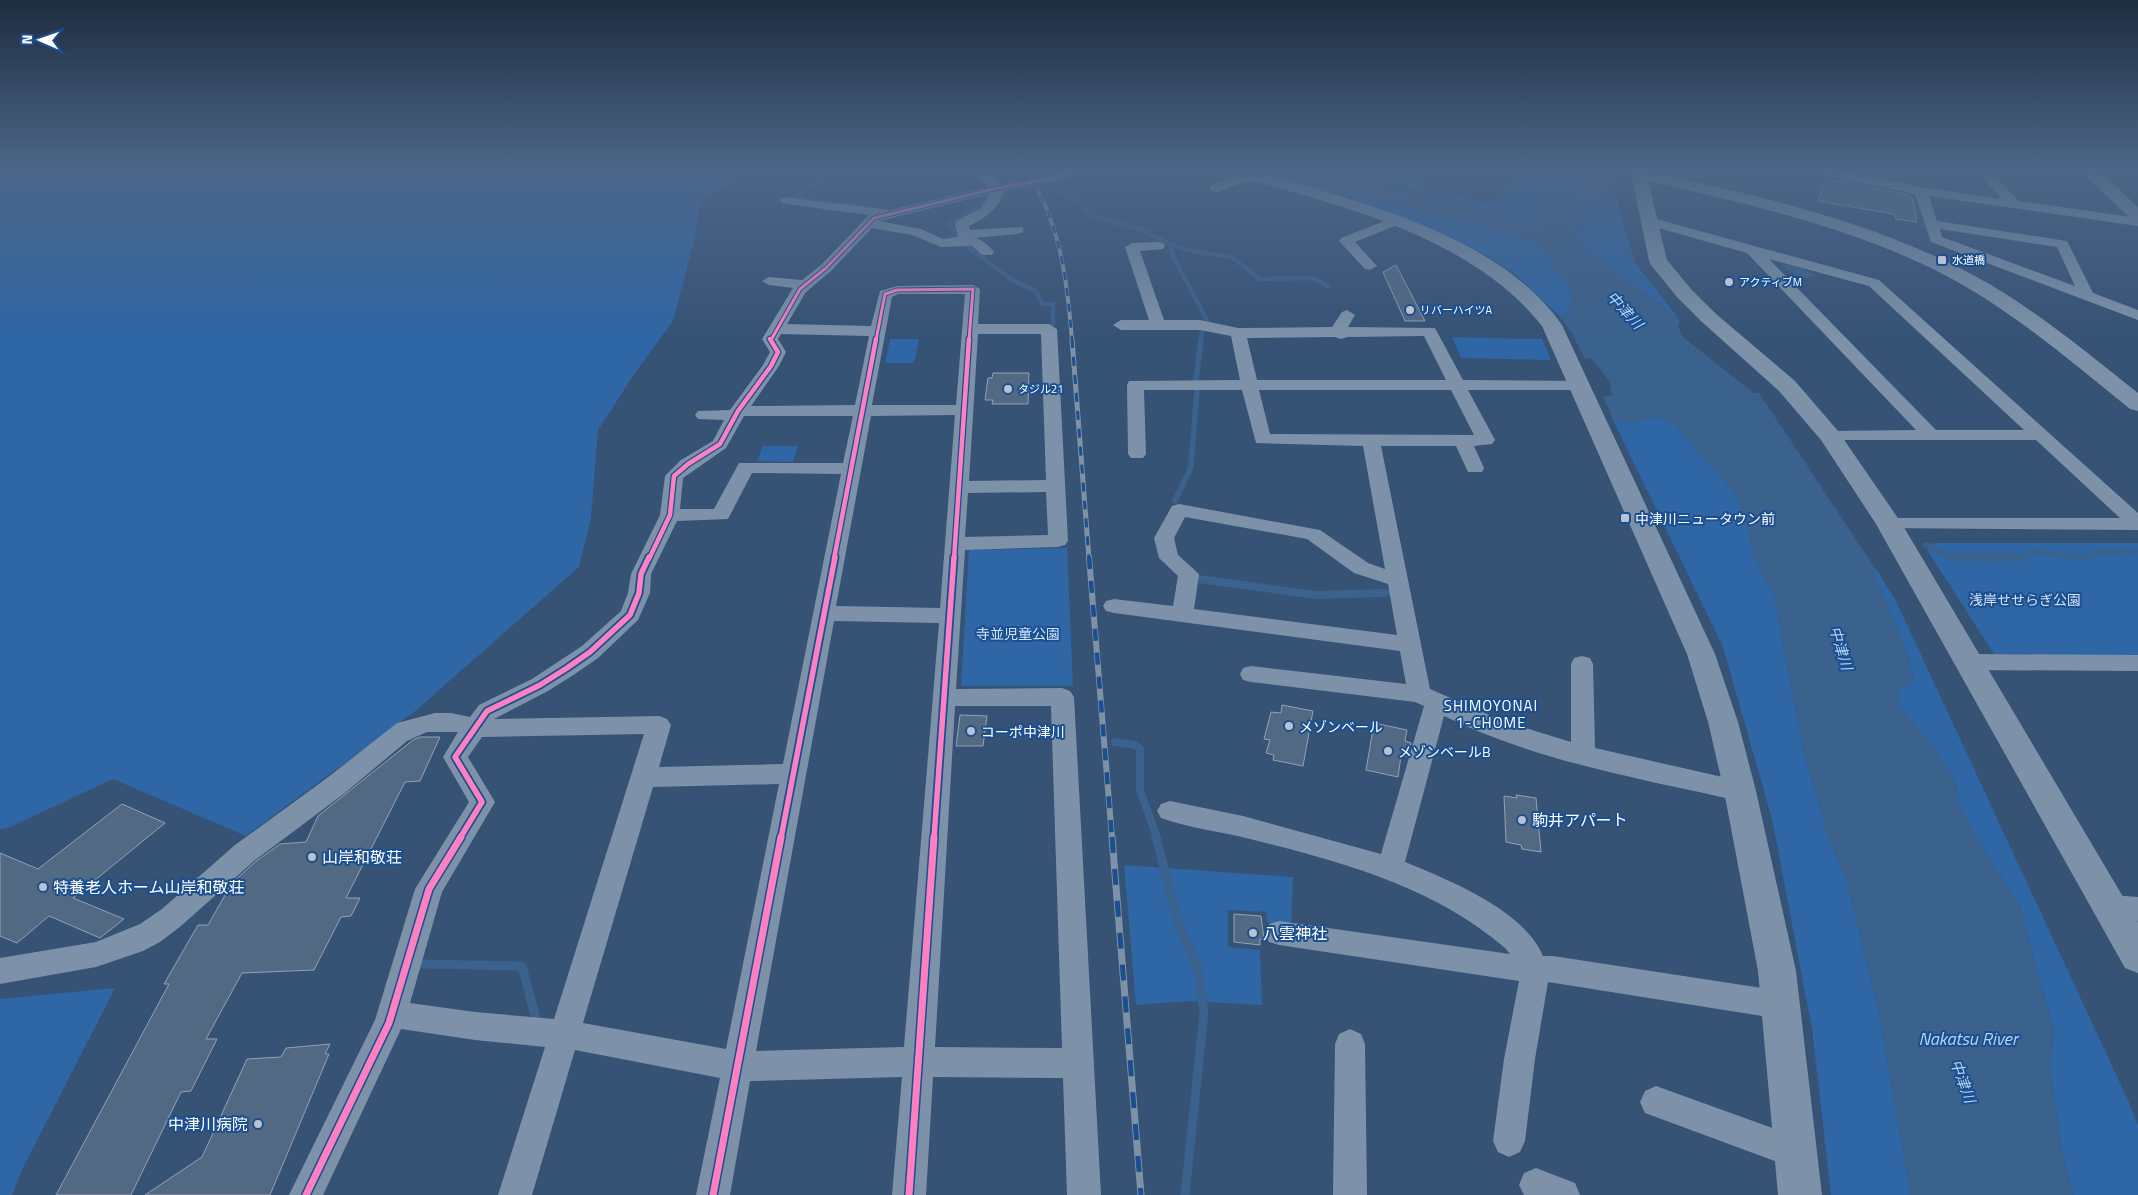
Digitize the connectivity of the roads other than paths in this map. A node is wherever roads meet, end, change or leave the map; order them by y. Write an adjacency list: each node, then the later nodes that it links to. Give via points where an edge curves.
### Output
1 (868, 224): 17 (street)
2 (873, 224): 11 (street, via 916,232 941,243 956,244)
3 (962, 224): 11 (street)
4 (1388, 224): 15 (street, via 1346,242)
5 (1396, 224): 30 (street, via 1463,252 1514,284 1552,325)
6 (1650, 224): 37 (street, via 1658,261 1684,293 1781,380)
7 (1659, 224): 13 (street)
8 (1834, 224): 31 (street, via 1944,267 1977,285 2037,324)
9 (1931, 224): 18 (street, via 1936,239); 18 (street, via 2062,244)
10 (1017, 230): 11 (street)
11 (966, 238): 14 (street)
12 (1158, 246): 22 (street, via 1132,247)
13 (1752, 249): 36 (street); 38 (street, via 1874,283)
14 (987, 252)
15 (1370, 266)
16 (769, 281): 17 (street)
17 (805, 285): 24 (street)
18 (2086, 294): 20 (street)
19 (1348, 315): 27 (street, via 1339,329)
20 (2138, 315)
21 (1121, 325): 22 (street)
22 (1158, 325): 26 (street, via 1200,325)
23 (970, 329): 25 (street, via 973,289 897,290 885,294); 33 (street); 44 (street, via 1049,329)
24 (776, 330): 25 (street); 34 (street, via 770,339 778,352)
25 (876, 331): 32 (street)
26 (1238, 333): 27 (street); 28 (street)
27 (1341, 334): 29 (street, via 1430,331)
28 (1250, 384): 29 (street); 40 (street, via 1262,439); 41 (street, via 1134,385)
29 (1457, 385): 30 (street); 39 (street, via 1486,440)
30 (1581, 385): 65 (street, via 1702,654)
31 (2138, 404)
32 (864, 410): 33 (street); 34 (street); 43 (street)
33 (964, 410): 45 (street)
34 (737, 413): 35 (street); 46 (street, via 720,444 674,476)
35 (704, 415)
36 (1931, 435): 37 (street); 38 (street)
37 (1830, 436): 47 (street)
38 (2040, 436): 47 (street, via 2138,524)
39 (1462, 440): 40 (street); 42 (street)
40 (1370, 441): 49 (street)
41 (1138, 454)
42 (1475, 468)
43 (851, 469): 46 (street, via 746,468 722,515); 51 (street)
44 (1056, 486): 45 (street); 48 (street, via 1058,541)
45 (959, 487): 48 (street)
46 (670, 516): 61 (street, via 641,574 635,579 630,615 590,652 540,685 487,711)
47 (1889, 524): 55 (street)
48 (954, 544): 53 (street)
49 (1398, 580): 52 (street, via 1361,568 1313,534 1179,510 1164,538 1169,558 1189,574); 54 (street)
50 (1114, 606): 52 (street)
51 (824, 613): 53 (street); 63 (street)
52 (1182, 614): 54 (street)
53 (948, 616): 59 (street)
54 (1409, 644): 60 (street)
55 (1970, 662): 56 (street); 68 (street)
56 (2138, 663)
57 (1582, 664): 62 (street)
58 (1251, 674): 60 (street)
59 (944, 698): 78 (street); 79 (street, via 1062,697)
60 (1427, 699): 62 (street, via 1538,742); 67 (street)
61 (473, 728): 64 (street, via 659,725); 73 (street, via 457,721 409,727 232,863 201,888 180,913 149,934 106,952); 75 (street, via 455,757 482,802 429,889)
62 (1583, 754): 65 (street)
63 (793, 774): 64 (street); 80 (street)
64 (644, 777): 76 (street)
65 (1740, 790): 74 (street)
66 (1170, 811): 67 (street, via 1243,827)
67 (1390, 868): 72 (street, via 1486,915 1516,937)
68 (2111, 908): 69 (street); 71 (street)
69 (2138, 909)
70 (1279, 934): 72 (street)
71 (2138, 956)
72 (1534, 970): 74 (street, via 1552,969); 82 (street)
73 (0, 971)
74 (1781, 1005): 83 (street)
75 (392, 1014): 76 (street); 84 (street)
76 (565, 1034): 80 (street); 85 (street)
77 (1350, 1044): 89 (street)
78 (919, 1062): 79 (street); 80 (street); 87 (street)
79 (1078, 1063): 88 (street)
80 (738, 1066): 86 (street)
81 (1656, 1102): 83 (street)
82 (1509, 1141)
83 (1796, 1153): 90 (street)
84 (306, 1195)
85 (515, 1195)
86 (713, 1195)
87 (909, 1195)
88 (1084, 1195)
89 (1350, 1195)
90 (1800, 1195)

